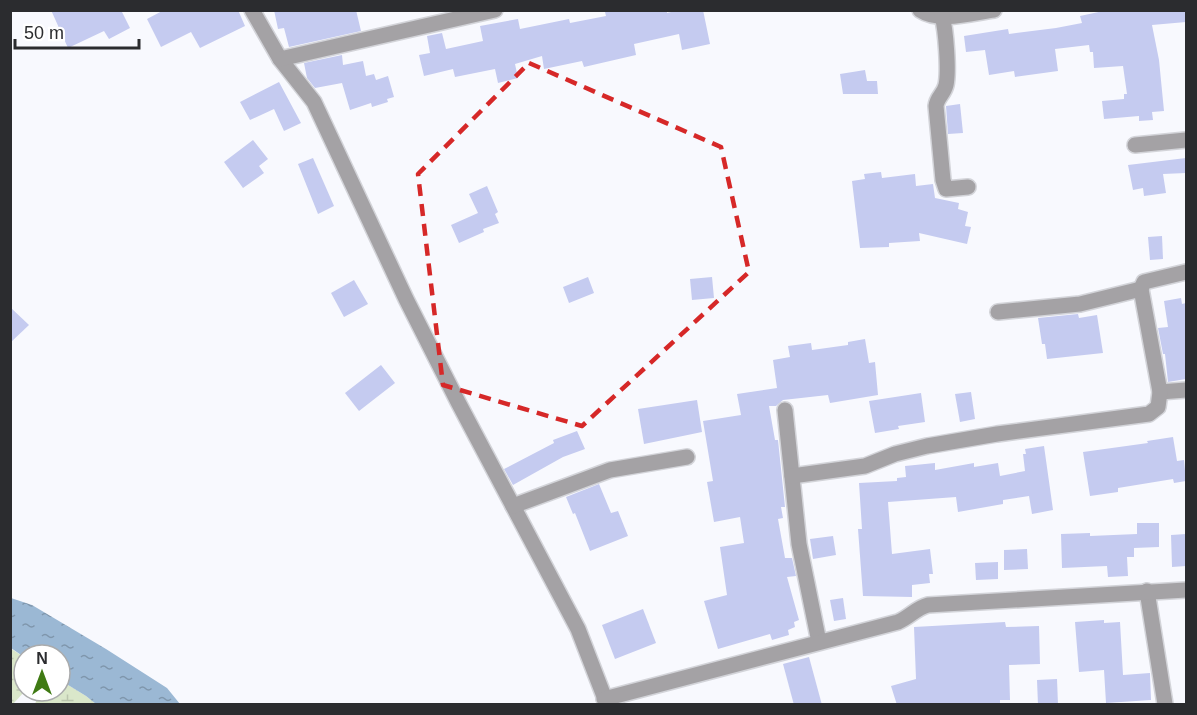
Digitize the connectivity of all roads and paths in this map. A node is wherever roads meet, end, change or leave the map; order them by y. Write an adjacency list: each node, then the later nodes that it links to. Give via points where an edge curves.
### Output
1 (252, 10): 6 (street)
2 (495, 10): 6 (street)
3 (920, 10): 5 (street)
4 (994, 10): 5 (street)
5 (942, 16): 9 (street, via 947,81 936,106 943,180 946,189)
6 (280, 59): 18 (street, via 314,102 406,299)
7 (1186, 140): 8 (street)
8 (1135, 145)
9 (968, 187)
10 (1186, 272): 11 (street, via 1144,282)
11 (1141, 289): 12 (street, via 1080,304); 14 (street)
12 (998, 312)
13 (1186, 390): 14 (street)
14 (1160, 392): 17 (street, via 1158,407 1149,414 927,446 865,466)
15 (784, 410): 17 (street)
16 (687, 457): 18 (street, via 610,470)
17 (792, 476): 21 (street, via 799,544)
18 (513, 506): 22 (street, via 578,629)
19 (1186, 590): 20 (street)
20 (1147, 591): 21 (street, via 928,605 898,622); 23 (street)
21 (819, 642): 22 (street)
22 (605, 702)
23 (1165, 705)

